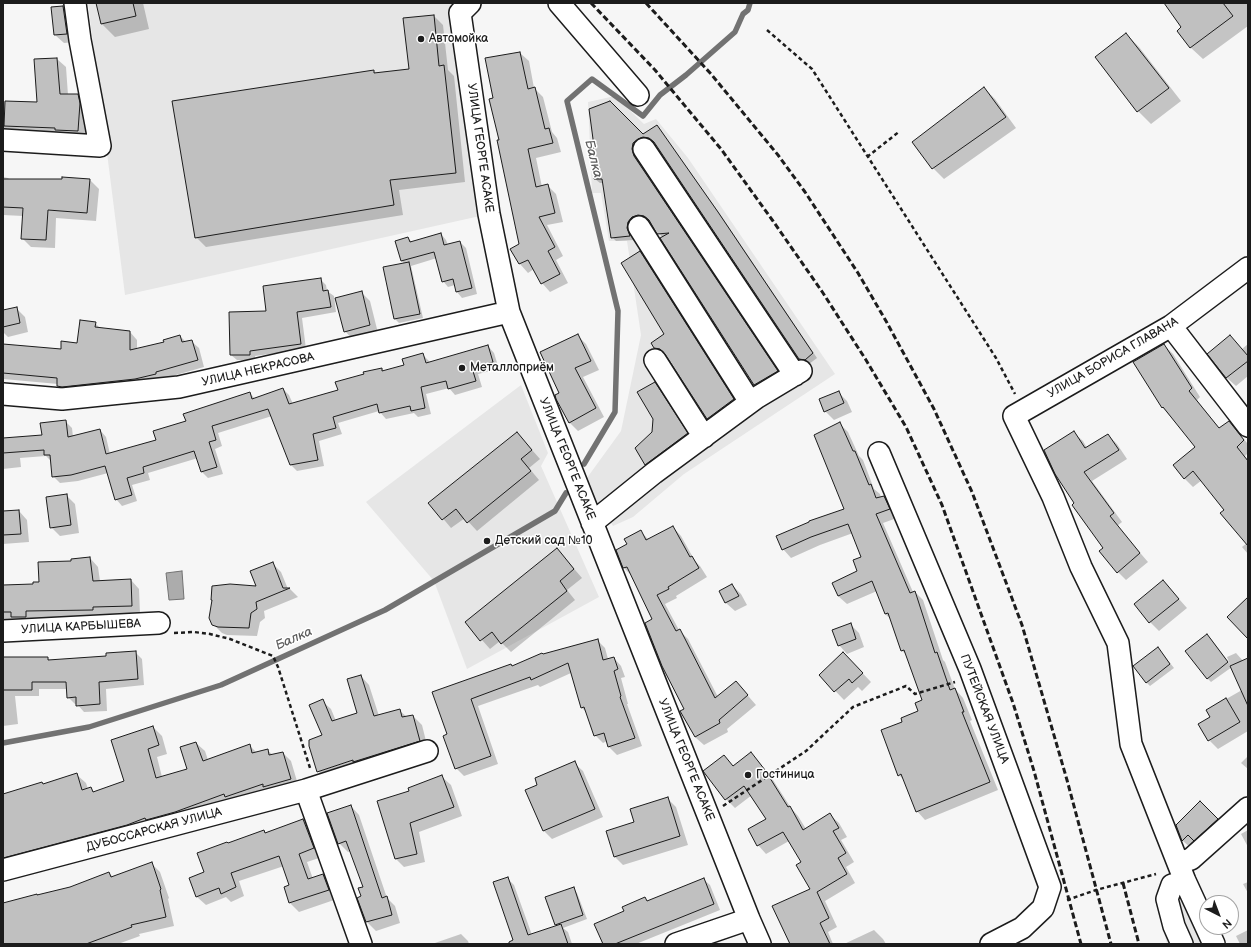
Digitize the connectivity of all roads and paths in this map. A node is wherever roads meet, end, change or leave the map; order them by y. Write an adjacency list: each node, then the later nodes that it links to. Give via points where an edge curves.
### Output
1 (75, 3): 7 (street, via 100,146)
2 (470, 3): 12 (street, УЛИЦА ГЕОРГЕ АСАКЕ, via 460,13 490,214)
3 (559, 3): 5 (street)
4 (767, 30): 9 (path, via 812,70)
5 (638, 95)
6 (900, 131): 9 (path)
7 (3, 140)
8 (644, 149): 16 (street, via 798,373)
9 (867, 156): 17 (path, via 996,358)
10 (639, 227): 16 (street)
11 (1248, 268): 13 (street, УЛИЦА БОРИСА ГЛАВАНА)
12 (508, 312): 15 (street, УЛИЦА НЕКРАСОВА, via 179,388 62,399); 21 (street, УЛИЦА ГЕОРГЕ АСАКЕ)
13 (1171, 326): 17 (street, УЛИЦА БОРИСА ГЛАВАНА); 18 (street)
14 (655, 360): 19 (street)
15 (3, 394)
16 (750, 402): 19 (street)
17 (1019, 413): 30 (street, via 1081,567 1118,643 1131,744)
18 (1248, 426)
19 (704, 437): 21 (street)
20 (879, 453): 24 (street, ПУТЕЙСКАЯ УЛИЦА)
21 (592, 523): 28 (street, УЛИЦА ГЕОРГЕ АСАКЕ)
22 (165, 628): 23 (street, УЛИЦА КАРБЫШЕВА); 26 (path, via 230,639 273,656)
23 (3, 631)
24 (972, 677): 28 (path, via 916,694 906,686 853,707 806,751); 32 (street, ПУТЕЙСКАЯ УЛИЦА, via 1050,887)
25 (427, 751): 26 (street, ДУБОССАРСКАЯ УЛИЦА)
26 (311, 788): 29 (street, ДУБОССАРСКАЯ УЛИЦА); 34 (street)
27 (1248, 808): 30 (street, via 1191,859)
28 (708, 816): 33 (street, УЛИЦА ГЕОРГЕ АСАКЕ)
29 (3, 870)
30 (1182, 872): 38 (street, via 1172,885 1167,899); 39 (street)
31 (1143, 877): 32 (path)
32 (1044, 908): 37 (street, via 1022,928)
33 (749, 919): 35 (street); 36 (street, УЛИЦА ГЕОРГЕ АСАКЕ)
34 (362, 944)
35 (676, 944)
36 (760, 944)
37 (991, 944)
38 (1182, 944)
39 (1214, 944)

